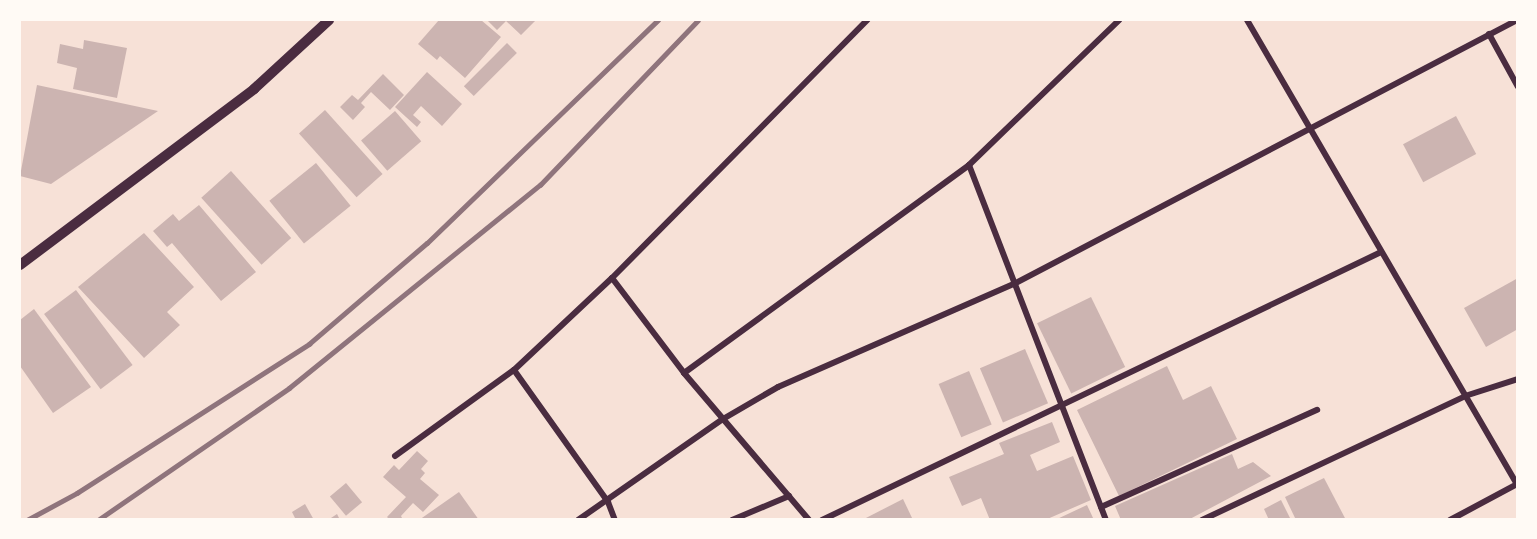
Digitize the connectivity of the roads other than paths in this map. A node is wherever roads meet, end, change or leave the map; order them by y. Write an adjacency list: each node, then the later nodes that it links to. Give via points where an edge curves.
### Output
1 (867, 20): 12 (street)
2 (1119, 20): 9 (street)
3 (1247, 20): 8 (street)
4 (1517, 20): 6 (street)
5 (325, 22): 11 (street, via 254,89)
6 (1489, 34): 7 (street); 8 (street)
7 (1518, 87)
8 (1309, 129): 10 (street); 13 (street)
9 (969, 165): 13 (street); 15 (street)
10 (1381, 252): 17 (street); 18 (street)
11 (20, 265)
12 (612, 278): 14 (street); 15 (street)
13 (1014, 284): 18 (street); 20 (street, via 778,387)
14 (514, 370): 21 (street); 24 (street)
15 (684, 373): 20 (street)
16 (1518, 379): 17 (street)
17 (1465, 396): 22 (street); 32 (street)
18 (1061, 405): 25 (street); 30 (street)
19 (1317, 410): 25 (street)
20 (723, 419): 23 (street); 24 (street)
21 (395, 456)
22 (1517, 485): 33 (street)
23 (789, 496): 28 (street); 29 (street)
24 (608, 502): 26 (street); 27 (street)
25 (1101, 507): 31 (street)
26 (578, 519)
27 (615, 519)
28 (732, 519)
29 (809, 519)
30 (822, 519)
31 (1106, 519)
32 (1202, 519)
33 (1450, 519)

